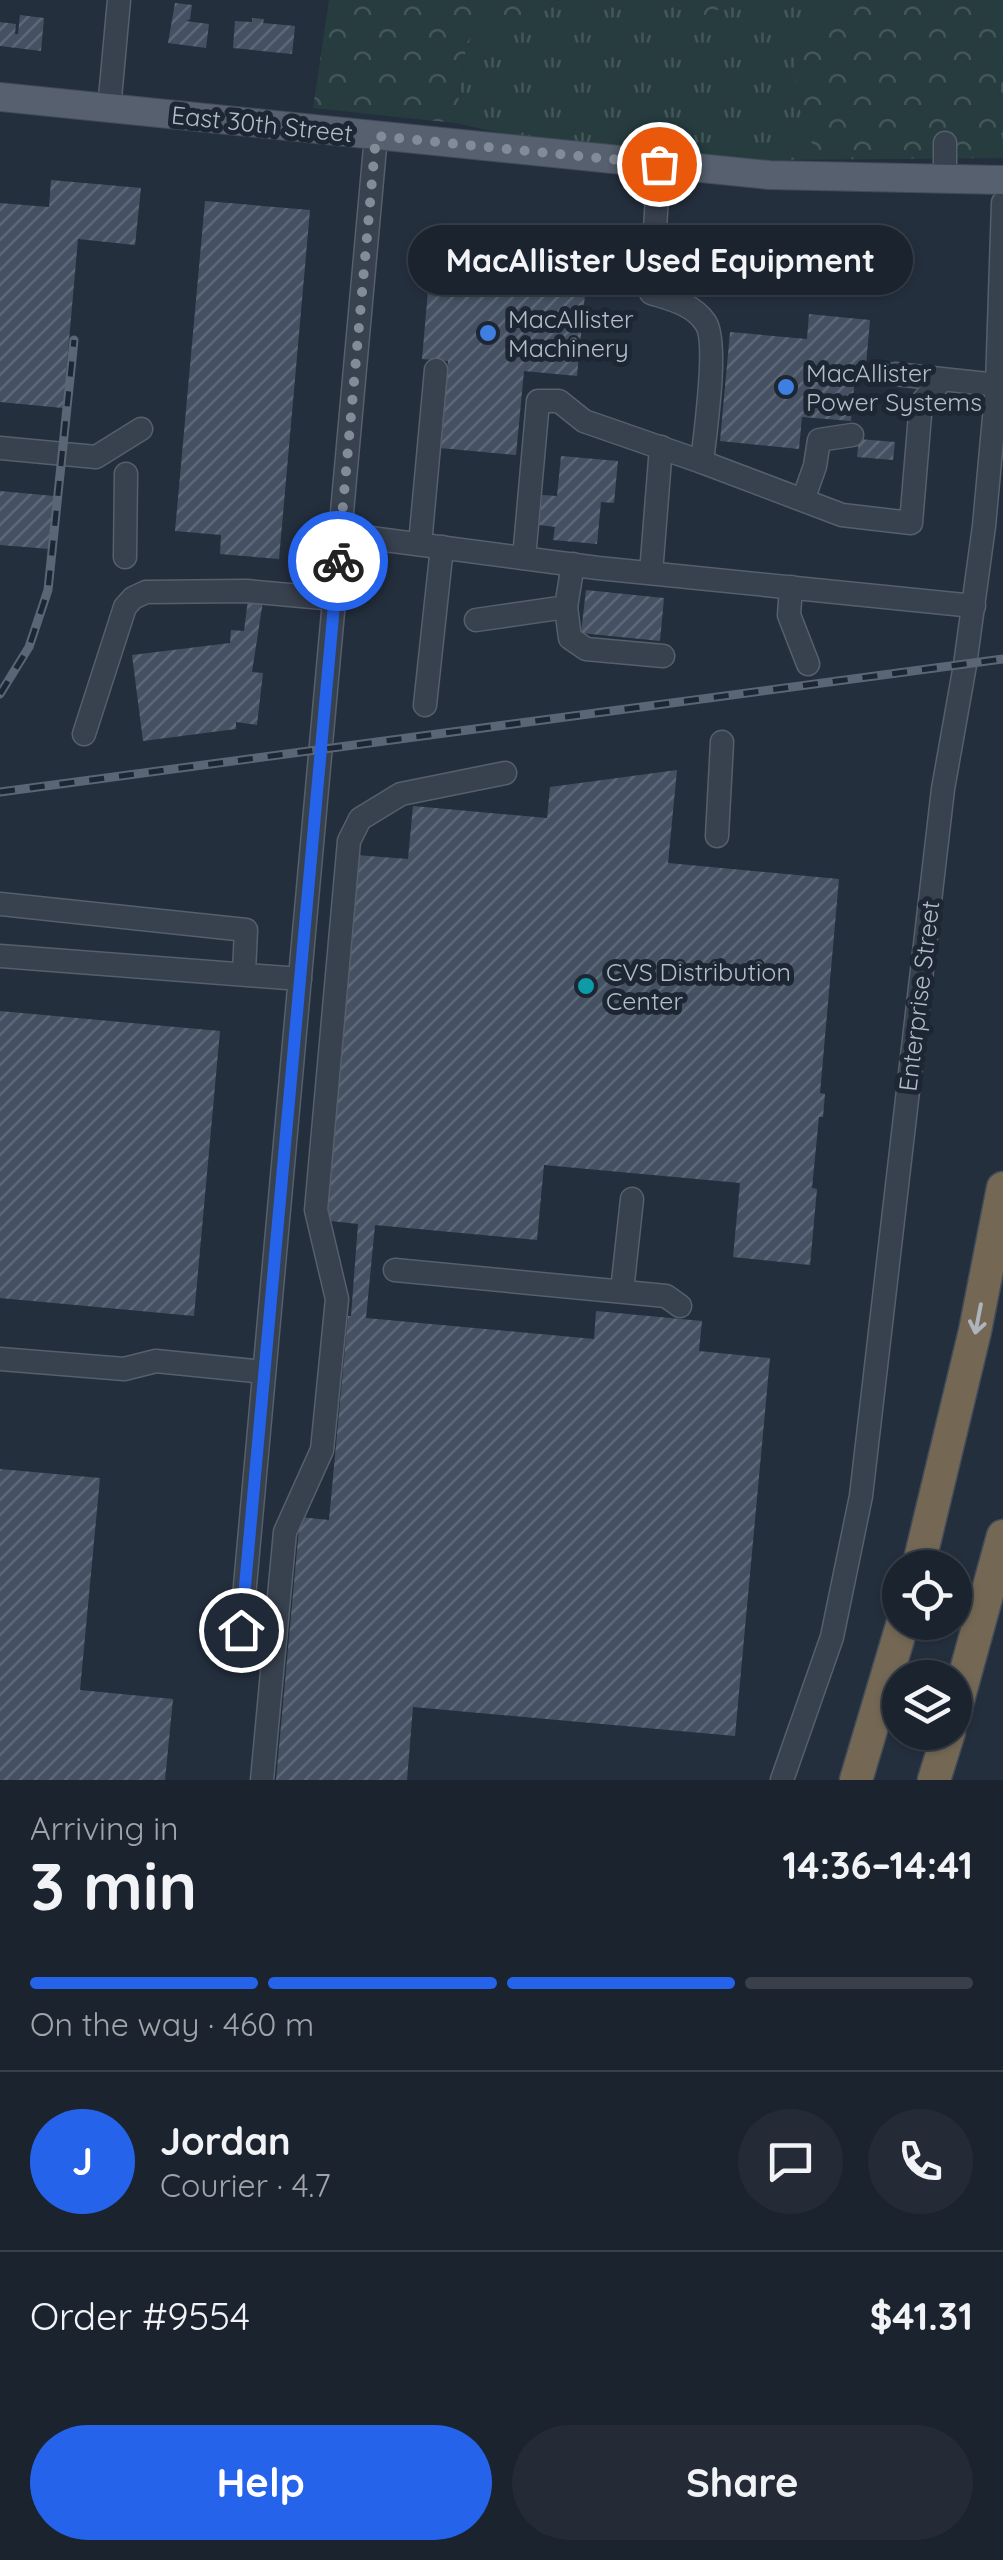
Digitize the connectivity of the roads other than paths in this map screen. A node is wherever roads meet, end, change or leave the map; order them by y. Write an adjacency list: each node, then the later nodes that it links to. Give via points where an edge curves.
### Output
1 (119, 0): 3 (street)
2 (0, 97): 3 (main road, East 30th Street)
3 (109, 108): 4 (main road, East 30th Street)
4 (376, 136): 6 (main road, East 30th Street); 21 (street)
5 (945, 143): 7 (street)
6 (659, 164): 7 (main road, East 30th Street, via 818,178); 18 (street, via 650,293 686,305 707,323 712,343)
7 (945, 177): 8 (main road, East 30th Street)
8 (1003, 180)
9 (1003, 202): 13 (street, Enterprise Street)
10 (436, 370): 22 (street)
11 (895, 374): 12 (street)
12 (942, 380): 13 (street); 20 (street, via 921,403 911,523 842,514)
13 (996, 385): 30 (street, Enterprise Street)
14 (852, 436): 20 (street, via 819,440)
15 (661, 446): 18 (street); 24 (street, via 584,421 559,401 538,402); 26 (street)
16 (0, 448): 17 (street)
17 (96, 458): 19 (street); 19 (street, via 140,429)
18 (702, 462): 20 (street)
19 (126, 474): 23 (street)
20 (803, 500)
21 (340, 534): 22 (street); 28 (street)
22 (431, 546): 24 (street); 34 (street)
23 (126, 557)
24 (524, 558): 25 (street)
25 (572, 564): 26 (street); 29 (street)
26 (651, 573): 27 (street)
27 (791, 587): 30 (street); 33 (street, via 789,615)
28 (334, 599): 35 (street, via 246,591 146,592 133,598); 42 (street)
29 (566, 606): 31 (street); 32 (street, via 570,638 586,650)
30 (974, 606): 57 (street, Enterprise Street, via 878,1280 861,1496 824,1664)
31 (476, 620)
32 (663, 656)
33 (808, 664)
34 (425, 705)
35 (84, 734)
36 (722, 742): 38 (street)
37 (505, 774): 56 (street, via 401,794 360,819 349,842 316,1210 337,1298 322,1450 284,1532)
38 (716, 836)
39 (0, 904): 41 (street, via 246,930)
40 (0, 956): 41 (street)
41 (244, 972): 42 (street)
42 (300, 979): 49 (street)
43 (1003, 1188): 51 (highway, one-way to 51)
44 (632, 1199): 46 (street)
45 (395, 1270): 46 (street)
46 (622, 1292): 47 (street, via 666,1296)
47 (680, 1306)
48 (0, 1358): 49 (street, via 124,1369 156,1361)
49 (264, 1372): 52 (street)
50 (1003, 1536): 54 (highway)
51 (922, 1550)
52 (241, 1630)
53 (899, 1640): 58 (highway)
54 (969, 1660)
55 (943, 1750): 59 (highway)
56 (262, 1780)
57 (782, 1780)
58 (856, 1780)
59 (934, 1780)

